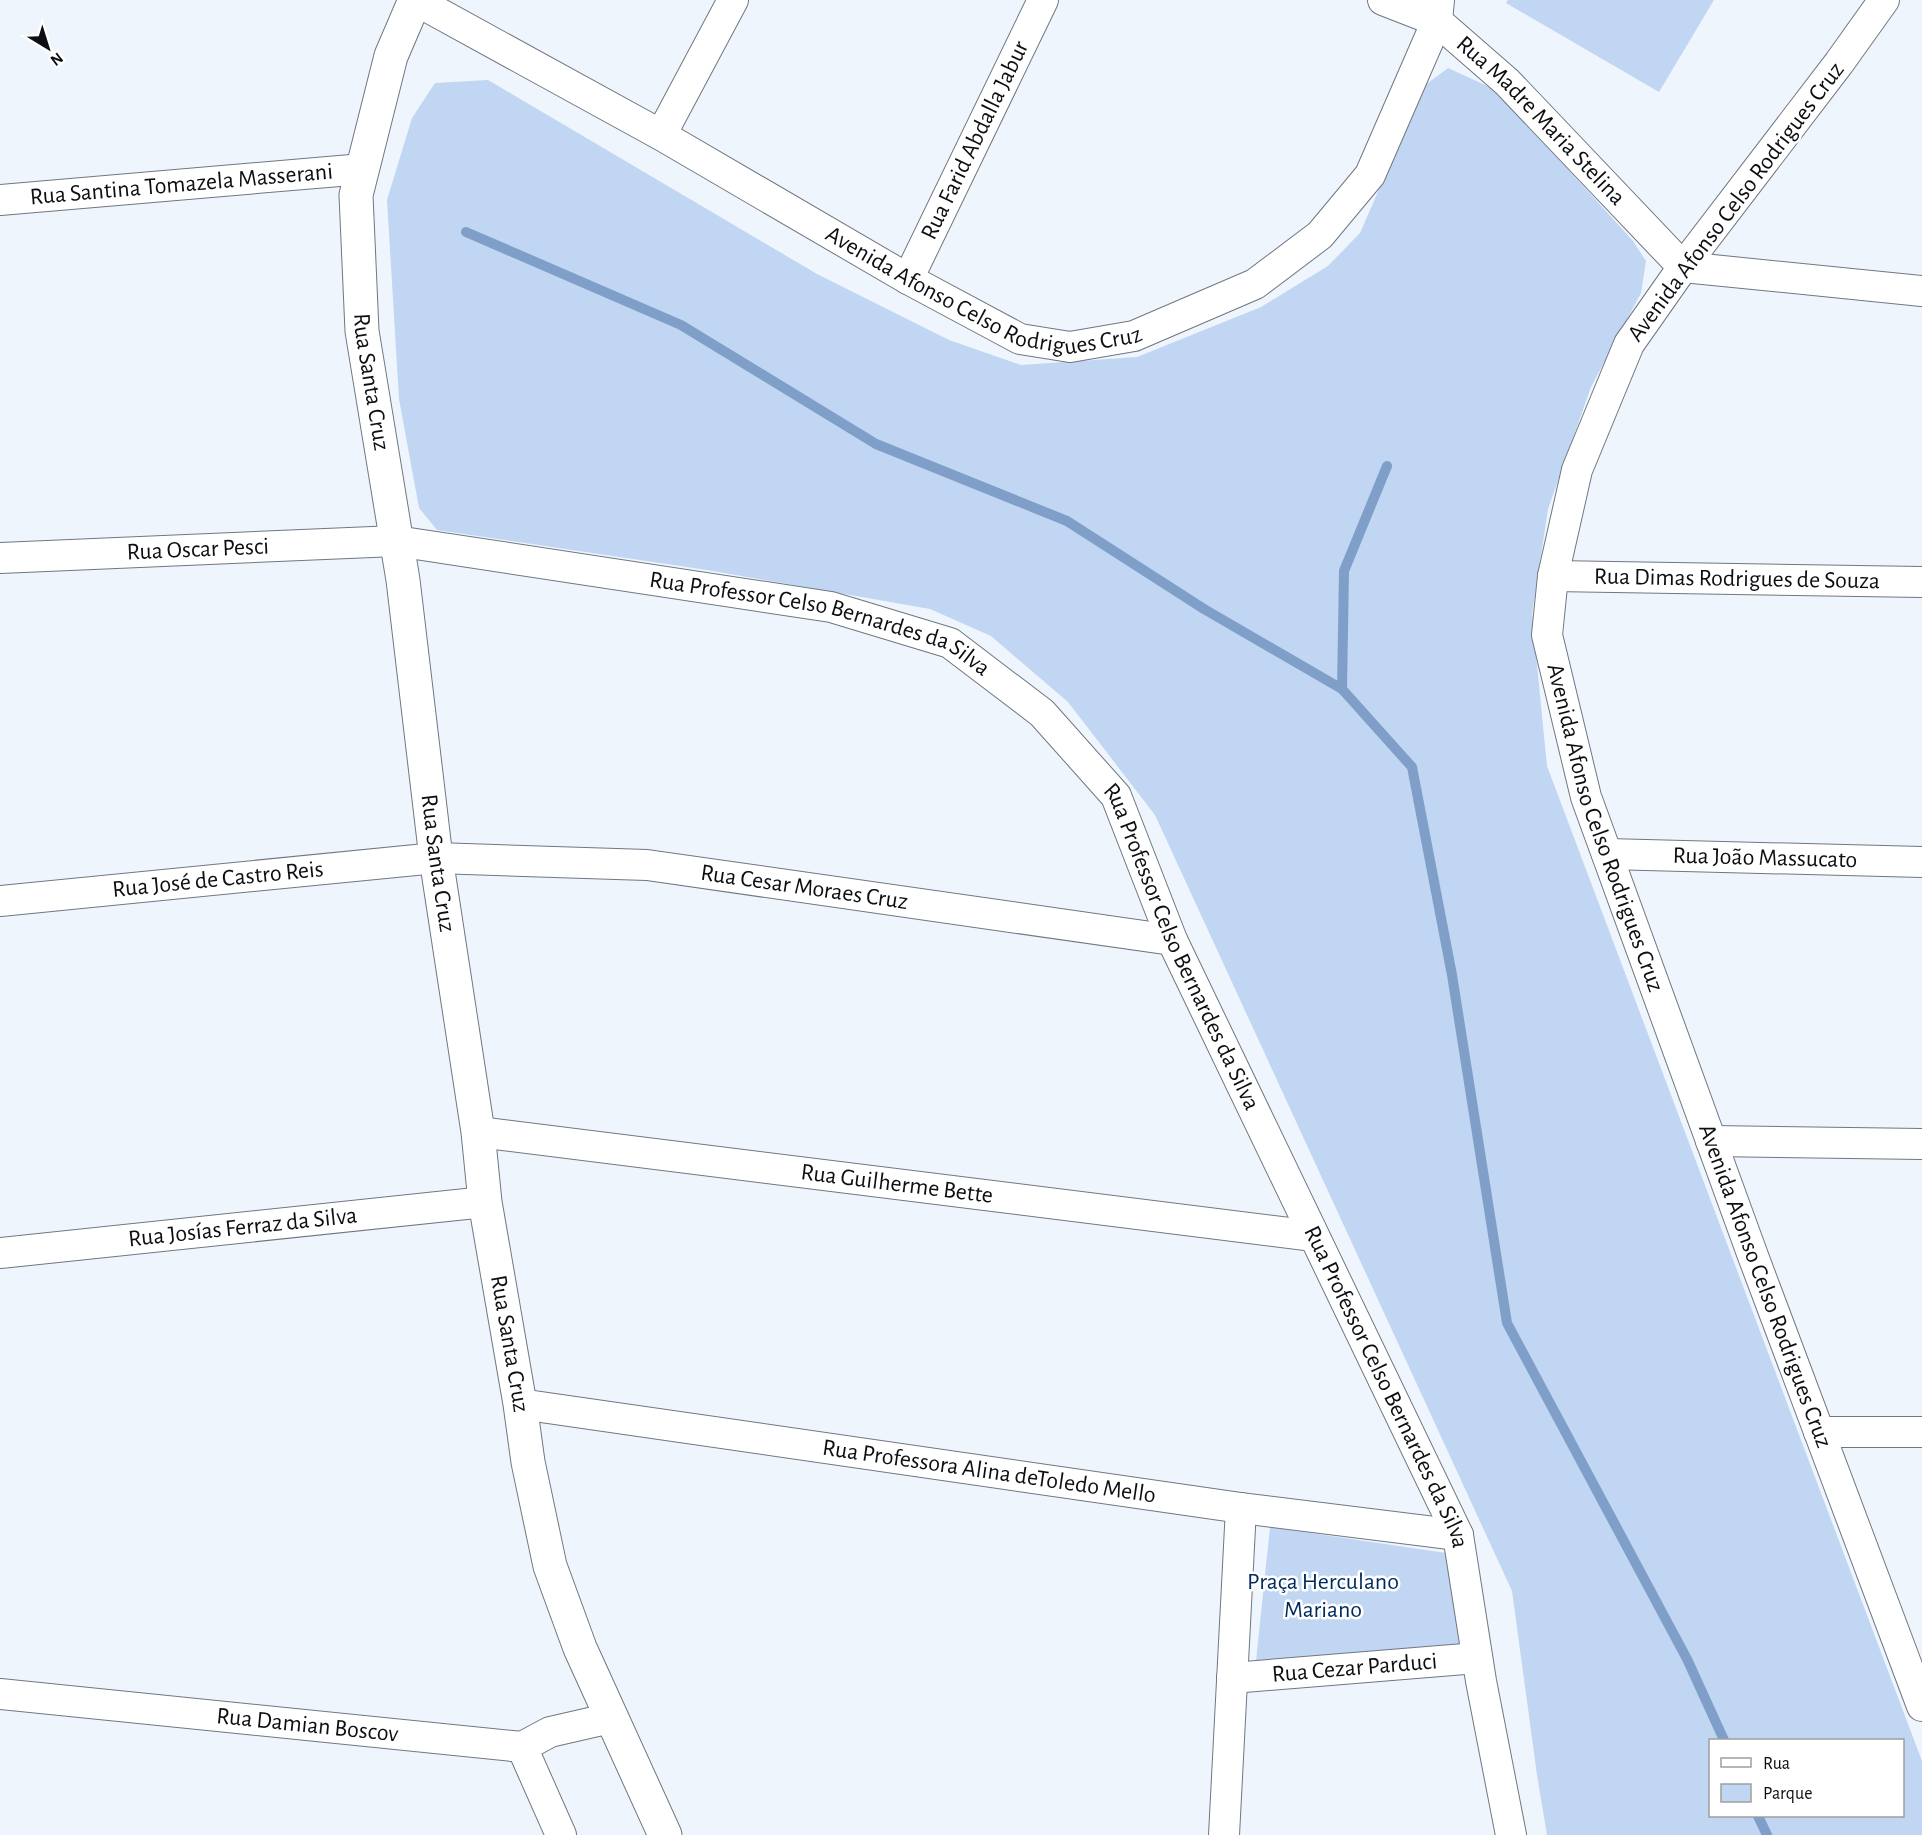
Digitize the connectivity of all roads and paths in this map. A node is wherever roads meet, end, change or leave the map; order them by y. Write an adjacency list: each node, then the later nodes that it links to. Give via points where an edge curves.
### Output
1 (415, 0): 7 (street, Avenida Afonso Celso Rodrigues Cruz); 8 (street, Rua Santa Cruz, via 391,56)
2 (733, 0): 7 (street)
3 (1043, 0): 11 (street, Rua Farid Abdalla Jabur)
4 (1383, 0): 6 (street, Rua Madre Maria Stelina)
5 (1884, 0): 10 (street, Avenida Afonso Celso Rodrigues Cruz)
6 (1438, 11): 10 (street, Rua Madre Maria Stelina); 11 (street, Avenida Afonso Celso Rodrigues Cruz, via 1370,175 1320,235 1255,284 1134,336 1071,347 1020,339)
7 (661, 135): 11 (street, Avenida Afonso Celso Rodrigues Cruz)
8 (363, 169): 9 (street, Rua Santina Tomazela Masserani); 13 (street, Rua Santa Cruz, via 356,195 362,331)
9 (0, 200)
10 (1683, 267): 12 (street); 15 (street, Avenida Afonso Celso Rodrigues Cruz, via 1629,344 1577,470)
11 (908, 279)
12 (1922, 291)
13 (396, 541): 14 (street, Rua Oscar Pesci); 18 (street, Rua Santa Cruz); 21 (street, Rua Professor Celso Bernardes da Silva, via 831,607 950,643 1042,713 1116,795)
14 (0, 558)
15 (1553, 576): 16 (street, Rua Dimas Rodrigues de Souza); 17 (street, Avenida Afonso Celso Rodrigues Cruz, via 1547,635 1586,797)
16 (1922, 582)
17 (1607, 854): 19 (street, Rua João Massucato); 23 (street, Avenida Afonso Celso Rodrigues Cruz)
18 (436, 858): 20 (street, Rua José de Castro Reis); 21 (street, Rua Cesar Moraes Cruz, via 647,865); 22 (street, Rua Santa Cruz)
19 (1922, 862)
20 (0, 902)
21 (1172, 940): 26 (street, Rua Professor Celso Bernardes da Silva)
22 (478, 1132): 25 (street, Rua Santa Cruz); 26 (street, Rua Guilherme Bette)
23 (1711, 1141): 24 (street); 29 (street, Avenida Afonso Celso Rodrigues Cruz)
24 (1922, 1144)
25 (485, 1202): 27 (street, Rua Josías Ferraz da Silva); 28 (street, Rua Santa Cruz)
26 (1314, 1236): 32 (street, Rua Professor Celso Bernardes da Silva)
27 (0, 1253)
28 (520, 1404): 31 (street, Rua Professora Alina deToledo Mello); 37 (street, Rua Santa Cruz, via 550,1566)
29 (1819, 1432): 30 (street); 36 (street, Avenida Afonso Celso Rodrigues Cruz)
30 (1922, 1432)
31 (1241, 1508): 32 (street, Rua Professora Alina deToledo Mello); 34 (street)
32 (1458, 1535): 33 (street, Rua Professor Celso Bernardes da Silva)
33 (1477, 1658): 34 (street, Rua Cezar Parduci); 42 (street, Rua Professor Celso Bernardes da Silva)
34 (1232, 1678): 41 (street)
35 (0, 1694): 38 (street, Rua Damian Boscov)
36 (1922, 1706)
37 (611, 1718): 38 (street, via 550,1732); 40 (street, Rua Santa Cruz)
38 (522, 1746): 39 (street)
39 (561, 1835)
40 (665, 1835)
41 (1224, 1835)
42 (1511, 1835)

